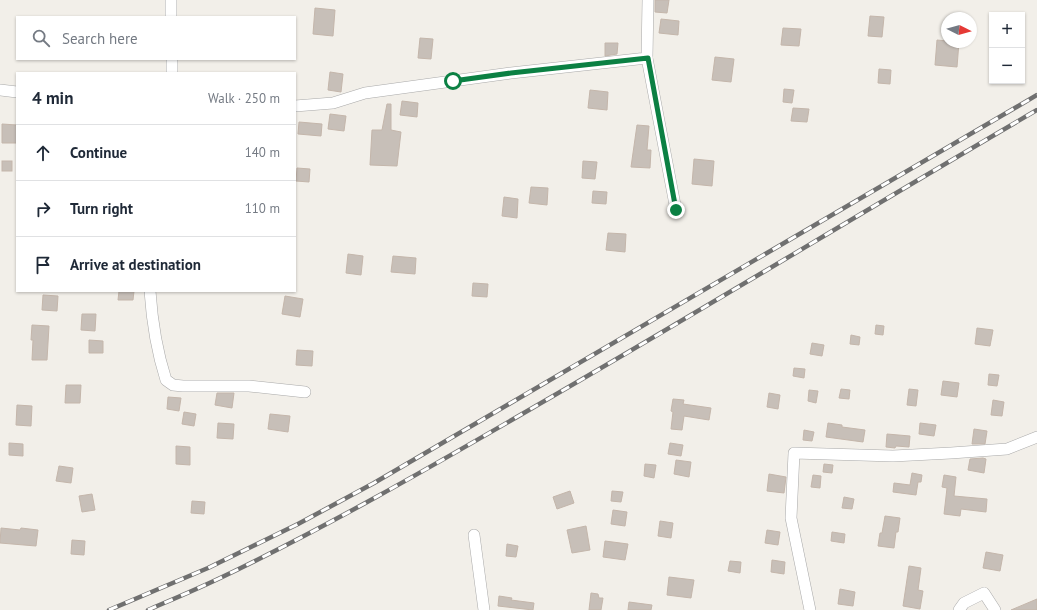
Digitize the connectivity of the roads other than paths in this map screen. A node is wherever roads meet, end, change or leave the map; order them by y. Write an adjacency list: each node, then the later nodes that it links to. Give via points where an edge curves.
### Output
1 (171, 0): 3 (street)
2 (648, 0): 4 (street)
3 (172, 16)
4 (648, 58): 9 (street, via 511,73 365,93 333,102); 10 (street)
5 (172, 60): 6 (street)
6 (172, 72)
7 (0, 90): 8 (street)
8 (16, 92)
9 (296, 106)
10 (676, 210)
11 (150, 292): 12 (street, via 154,326 166,380 183,386 249,386)
12 (305, 392)
13 (1037, 437): 16 (street, via 1008,449 951,453 893,456 794,453 791,518)
14 (474, 535): 15 (street)
15 (484, 610)
16 (810, 610)
17 (959, 610): 18 (street, via 964,603 984,593)
18 (995, 610)

